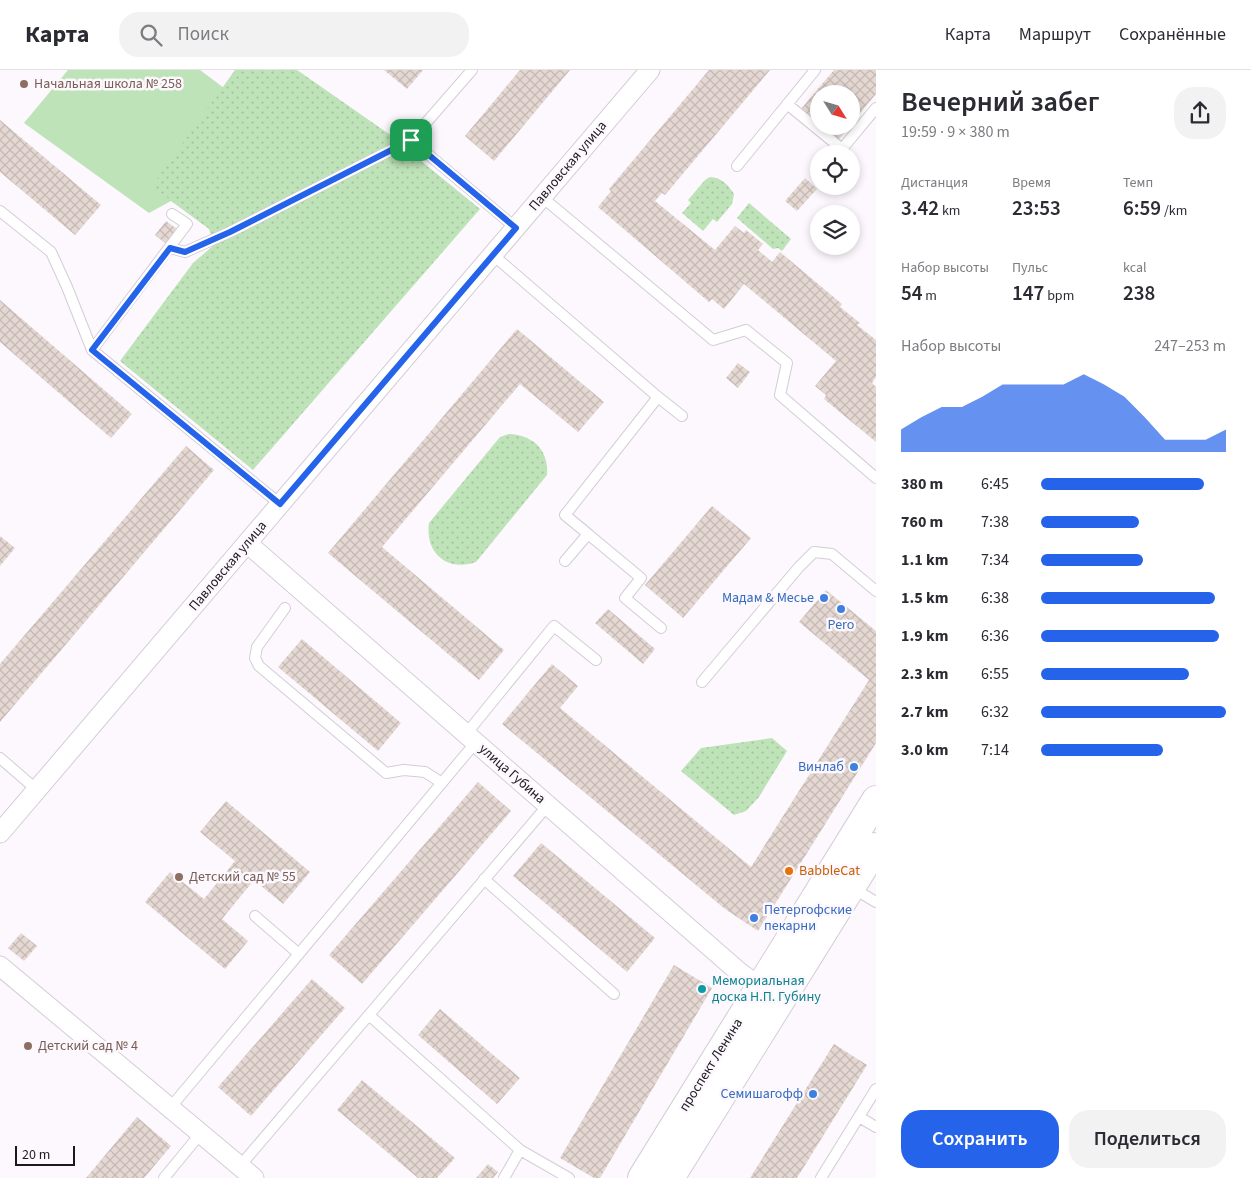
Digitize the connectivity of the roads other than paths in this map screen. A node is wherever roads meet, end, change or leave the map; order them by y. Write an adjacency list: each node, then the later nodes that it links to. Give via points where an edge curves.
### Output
1 (472, 70): 6 (lane)
2 (650, 70): 8 (street, Павловская улица)
3 (815, 70): 4 (lane)
4 (787, 104): 5 (lane, via 842,149); 7 (lane)
5 (876, 108)
6 (411, 140): 11 (lane); 12 (lane, via 230,232 185,252)
7 (737, 166)
8 (542, 197): 11 (street, Павловская улица); 17 (lane, via 713,340 746,330 787,363 780,395)
9 (0, 211): 14 (lane, via 51,252)
10 (172, 214): 12 (lane, via 187,224)
11 (516, 228): 13 (street, Павловская улица)
12 (170, 248): 14 (lane)
13 (493, 255): 15 (lane); 18 (street, Павловская улица)
14 (92, 350): 18 (lane)
15 (658, 397): 16 (lane); 19 (lane, via 565,515)
16 (682, 416)
17 (876, 478)
18 (280, 504): 20 (street, Павловская улица)
19 (588, 534): 21 (lane); 24 (lane, via 641,578 625,598)
20 (248, 542): 27 (street, улица Губина); 30 (street, Павловская улица)
21 (565, 561)
22 (876, 591): 26 (lane, via 832,554 814,552)
23 (285, 608): 29 (lane, via 257,647 255,658 259,666 386,773 404,770 424,772)
24 (661, 628)
25 (596, 660): 27 (lane, via 554,626)
26 (702, 682)
27 (471, 738): 29 (lane); 32 (street, улица Губина)
28 (0, 758): 30 (lane)
29 (442, 783): 39 (lane)
30 (37, 790): 33 (street, Павловская улица)
31 (876, 800): 42 (main road, проспект Ленина)
32 (548, 805): 35 (lane); 42 (street, улица Губина, via 739,972)
33 (0, 833)
34 (876, 847): 36 (main road, проспект Ленина)
35 (484, 880): 41 (lane); 43 (lane)
36 (851, 887): 37 (lane); 42 (main road, проспект Ленина)
37 (876, 902)
38 (256, 916): 39 (lane)
39 (299, 954): 45 (lane)
40 (0, 966): 45 (street)
41 (614, 994)
42 (771, 994): 54 (main road, проспект Ленина); 55 (main road, проспект Ленина)
43 (369, 1015): 49 (lane); 50 (lane)
44 (876, 1089): 46 (lane)
45 (170, 1108): 48 (street)
46 (859, 1117): 47 (lane); 56 (lane)
47 (876, 1127)
48 (201, 1134): 50 (street); 51 (lane)
49 (520, 1150): 52 (lane); 53 (lane)
50 (247, 1172)
51 (164, 1178)
52 (504, 1178)
53 (569, 1178)
54 (642, 1178)
55 (670, 1178)
56 (821, 1178)

